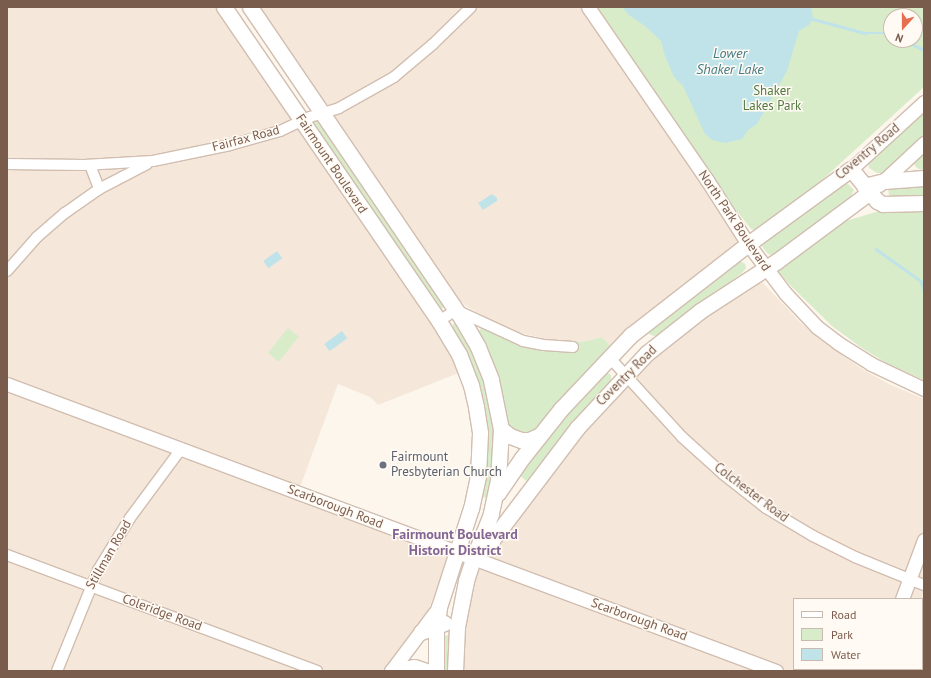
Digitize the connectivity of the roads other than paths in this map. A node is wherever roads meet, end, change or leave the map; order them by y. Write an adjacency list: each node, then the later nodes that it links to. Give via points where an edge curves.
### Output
1 (224, 7): 7 (main road, Fairmount Boulevard)
2 (250, 7): 6 (main road, Fairmount Boulevard)
3 (471, 7): 6 (street, Fairfax Road, via 394,77 339,108)
4 (588, 7): 18 (street, North Park Boulevard)
5 (924, 102): 12 (street, Coventry Road)
6 (322, 113): 7 (street, Fairfax Road); 21 (main road, Fairmount Boulevard)
7 (302, 121): 9 (street, Fairfax Road, via 260,138); 22 (main road, Fairmount Boulevard)
8 (924, 143): 14 (street)
9 (153, 161): 11 (street, Fairfax Road); 15 (street)
10 (7, 164): 11 (street, Fairfax Road)
11 (90, 165): 15 (street)
12 (851, 169): 16 (main road); 18 (main road, Coventry Road)
13 (924, 178): 14 (main road)
14 (884, 181): 16 (main road)
15 (99, 189): 20 (street, via 36,236)
16 (867, 189): 17 (main road, via 877,202 883,204); 19 (main road, Coventry Road)
17 (924, 203)
18 (748, 244): 19 (street, North Park Boulevard); 24 (main road, Coventry Road, via 653,317)
19 (765, 268): 25 (main road, Coventry Road, via 700,311 647,353); 27 (street, North Park Boulevard, via 800,309 838,343 871,364)
20 (7, 271)
21 (456, 310): 22 (street); 23 (street, via 523,341); 28 (main road, Fairmount Boulevard, via 474,338 485,364 494,392)
22 (439, 321): 33 (main road, Fairmount Boulevard, via 453,343 466,373 474,397 480,433 477,486)
23 (573, 347)
24 (610, 356): 25 (street, Colchester Road); 29 (main road, Coventry Road)
25 (626, 375): 35 (main road, Coventry Road, via 577,428 492,540); 36 (street, Colchester Road, via 682,437 766,508 855,557)
26 (7, 384): 30 (street, Scarborough Road)
27 (924, 390)
28 (501, 429): 29 (main road, via 521,440); 31 (main road, Fairmount Boulevard)
29 (540, 435): 31 (main road, Coventry Road)
30 (180, 450): 33 (street, Scarborough Road); 38 (street, Stillman Road, via 130,518)
31 (495, 498): 33 (main road, Coventry Road, via 473,534); 35 (main road, Fairmount Boulevard)
32 (924, 540): 36 (street)
33 (457, 553): 35 (street, Scarborough Road); 40 (main road, Fairmount Boulevard)
34 (7, 555): 38 (street, Coleridge Road)
35 (473, 559): 40 (main road, Coventry Road); 42 (main road, Fairmount Boulevard); 50 (street, Scarborough Road)
36 (910, 578): 37 (street, Colchester Road); 39 (street)
37 (924, 585)
38 (90, 587): 44 (street, Stillman Road); 45 (street, Coleridge Road)
39 (902, 598)
40 (439, 607): 41 (main road, Fairmount Boulevard); 43 (street, Coventry Road)
41 (437, 625): 42 (main road, via 449,622); 43 (main road); 48 (main road, Fairmount Boulevard)
42 (457, 628): 49 (main road, Fairmount Boulevard)
43 (421, 632): 46 (street, Coventry Road)
44 (57, 671)
45 (317, 671)
46 (392, 671): 47 (main road, via 414,667)
47 (426, 671)
48 (436, 671)
49 (455, 671)
50 (776, 671)

